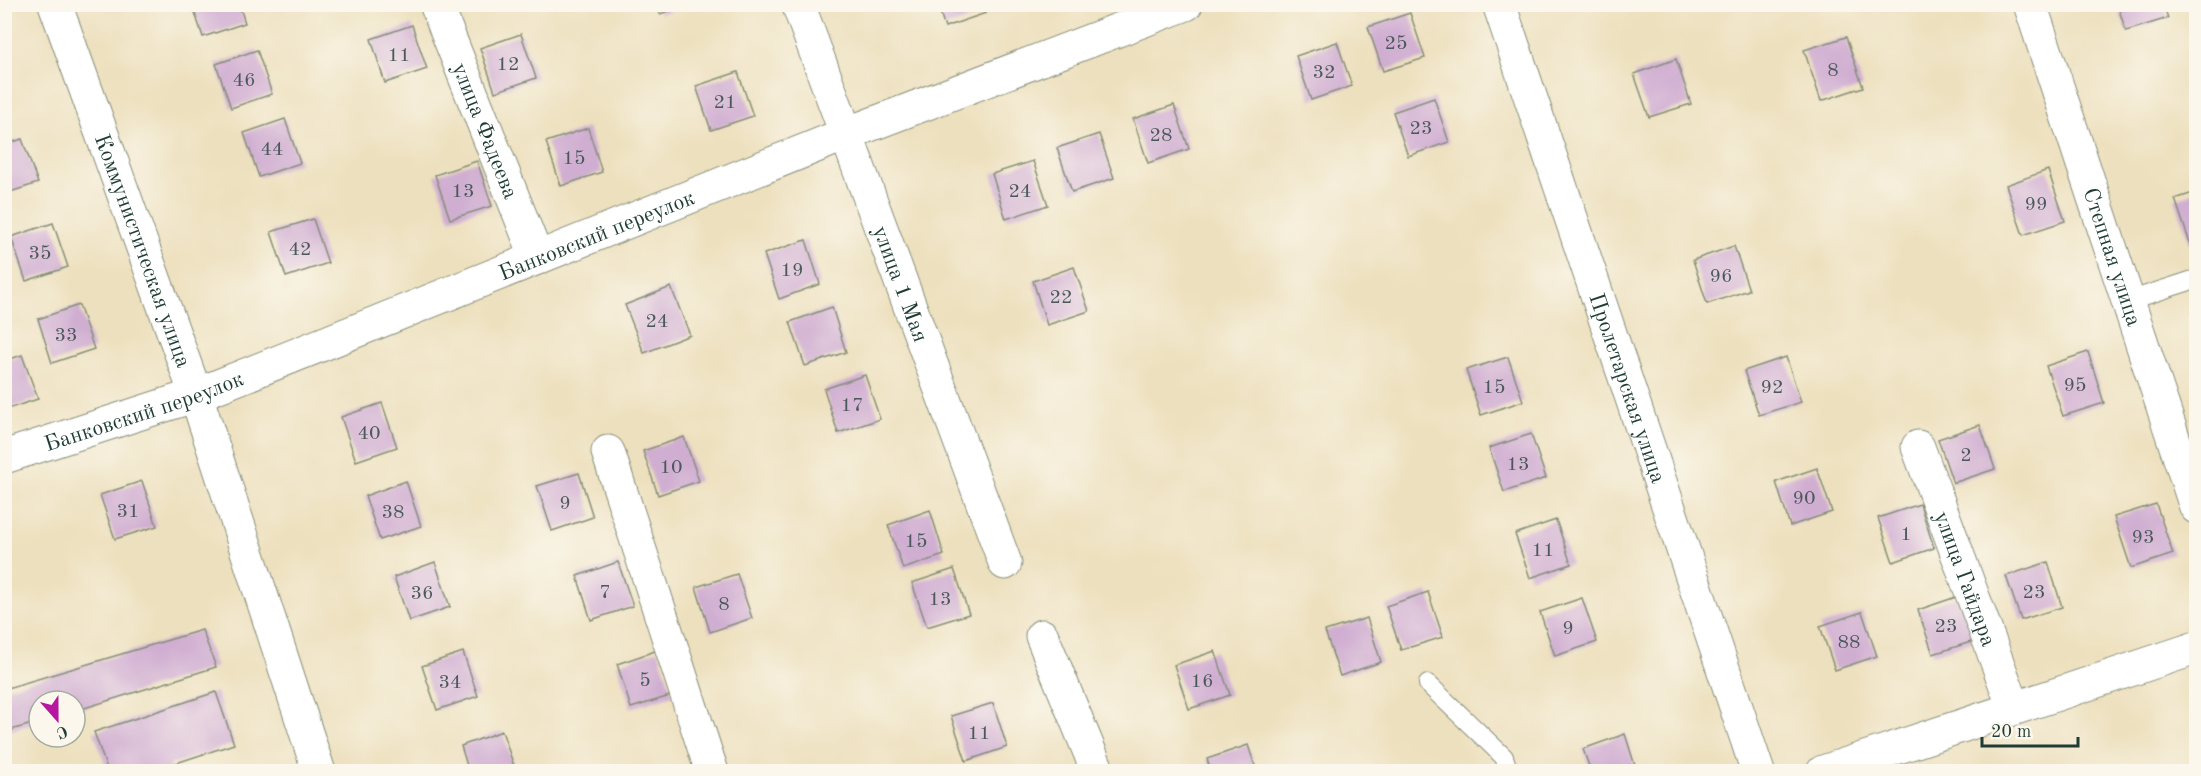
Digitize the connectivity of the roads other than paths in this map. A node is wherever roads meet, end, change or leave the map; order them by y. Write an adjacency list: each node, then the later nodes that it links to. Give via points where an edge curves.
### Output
1 (55, 4): 11 (street, Коммунистическая улица)
2 (436, 4): 8 (street, улица Фадеева)
3 (798, 4): 7 (street, улица 1 Мая)
4 (1499, 4): 25 (street, Пролетарская улица)
5 (2030, 4): 10 (street, Степная улица)
6 (1179, 6): 7 (street, Банковский переулок)
7 (846, 134): 8 (street, Банковский переулок); 16 (street, улица 1 Мая)
8 (537, 258): 11 (street, Банковский переулок)
9 (2196, 279): 10 (lane)
10 (2128, 301): 15 (street, Степная улица)
11 (196, 395): 14 (street, Банковский переулок); 21 (street, Коммунистическая улица)
12 (1918, 447): 20 (street, улица Гайдара)
13 (608, 452): 22 (street)
14 (4, 457)
15 (2196, 507)
16 (1005, 563)
17 (1042, 636): 23 (street)
18 (2196, 648): 20 (street)
19 (1428, 684): 24 (lane, via 1504,757)
20 (2014, 708): 26 (street)
21 (319, 771)
22 (712, 771)
23 (1098, 771)
24 (1509, 771)
25 (1758, 771)
26 (1823, 771)

